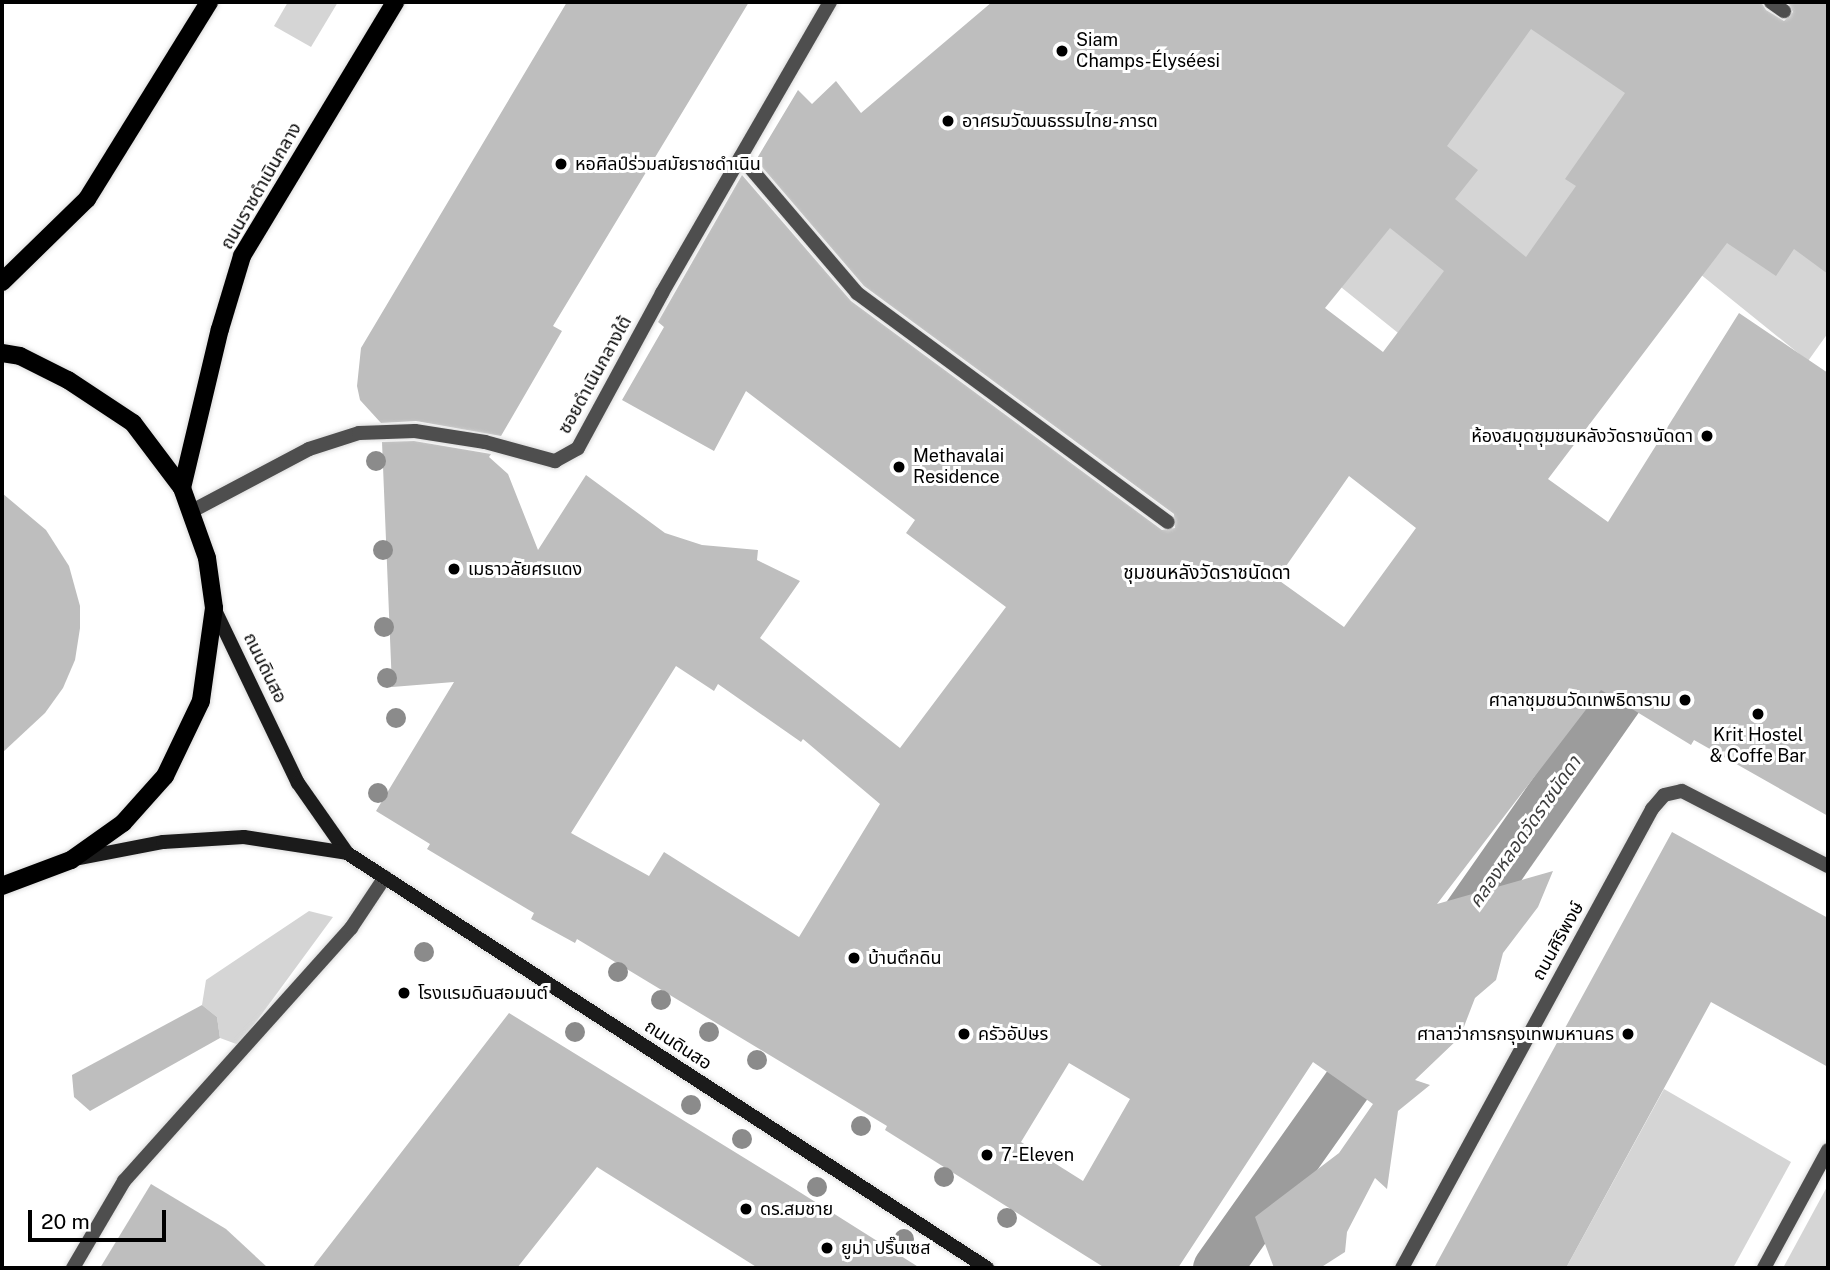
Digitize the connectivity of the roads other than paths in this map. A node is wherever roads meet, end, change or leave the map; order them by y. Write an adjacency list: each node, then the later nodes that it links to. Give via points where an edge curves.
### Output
1 (209, 2): 7 (main road, via 87,199)
2 (395, 2): 9 (main road, ถนนราชดำเนินกลาง, via 242,256)
3 (830, 2): 6 (street, ซอยดำเนินกลางใต้)
4 (1771, 2): 5 (street)
5 (1784, 11)
6 (741, 157): 10 (street, ซอยดำเนินกลางใต้, via 578,448 555,461 415,431 359,433 309,449); 11 (street, via 857,293)
7 (2, 282)
8 (2, 354): 9 (main road, via 20,356 68,380 133,423)
9 (182, 488): 10 (main road)
10 (192, 511): 12 (main road, via 207,558)
11 (1168, 522)
12 (214, 608): 13 (main road, ถนนดินสอ, via 298,783); 14 (main road, via 201,701 165,776 123,823)
13 (347, 853): 14 (main road, ถนนดินสอ, via 244,837 163,842); 16 (main road, ถนนดินสอ)
14 (71, 860): 17 (main road)
15 (1828, 866): 21 (street, ถนนศิริพงษ์, via 1682,791 1664,795 1652,809)
16 (385, 877): 19 (street, via 351,928 124,1181); 20 (main road, ถนนดินสอ)
17 (2, 886)
18 (1828, 1150): 22 (street)
19 (73, 1268)
20 (987, 1268)
21 (1402, 1268)
22 (1764, 1268)

